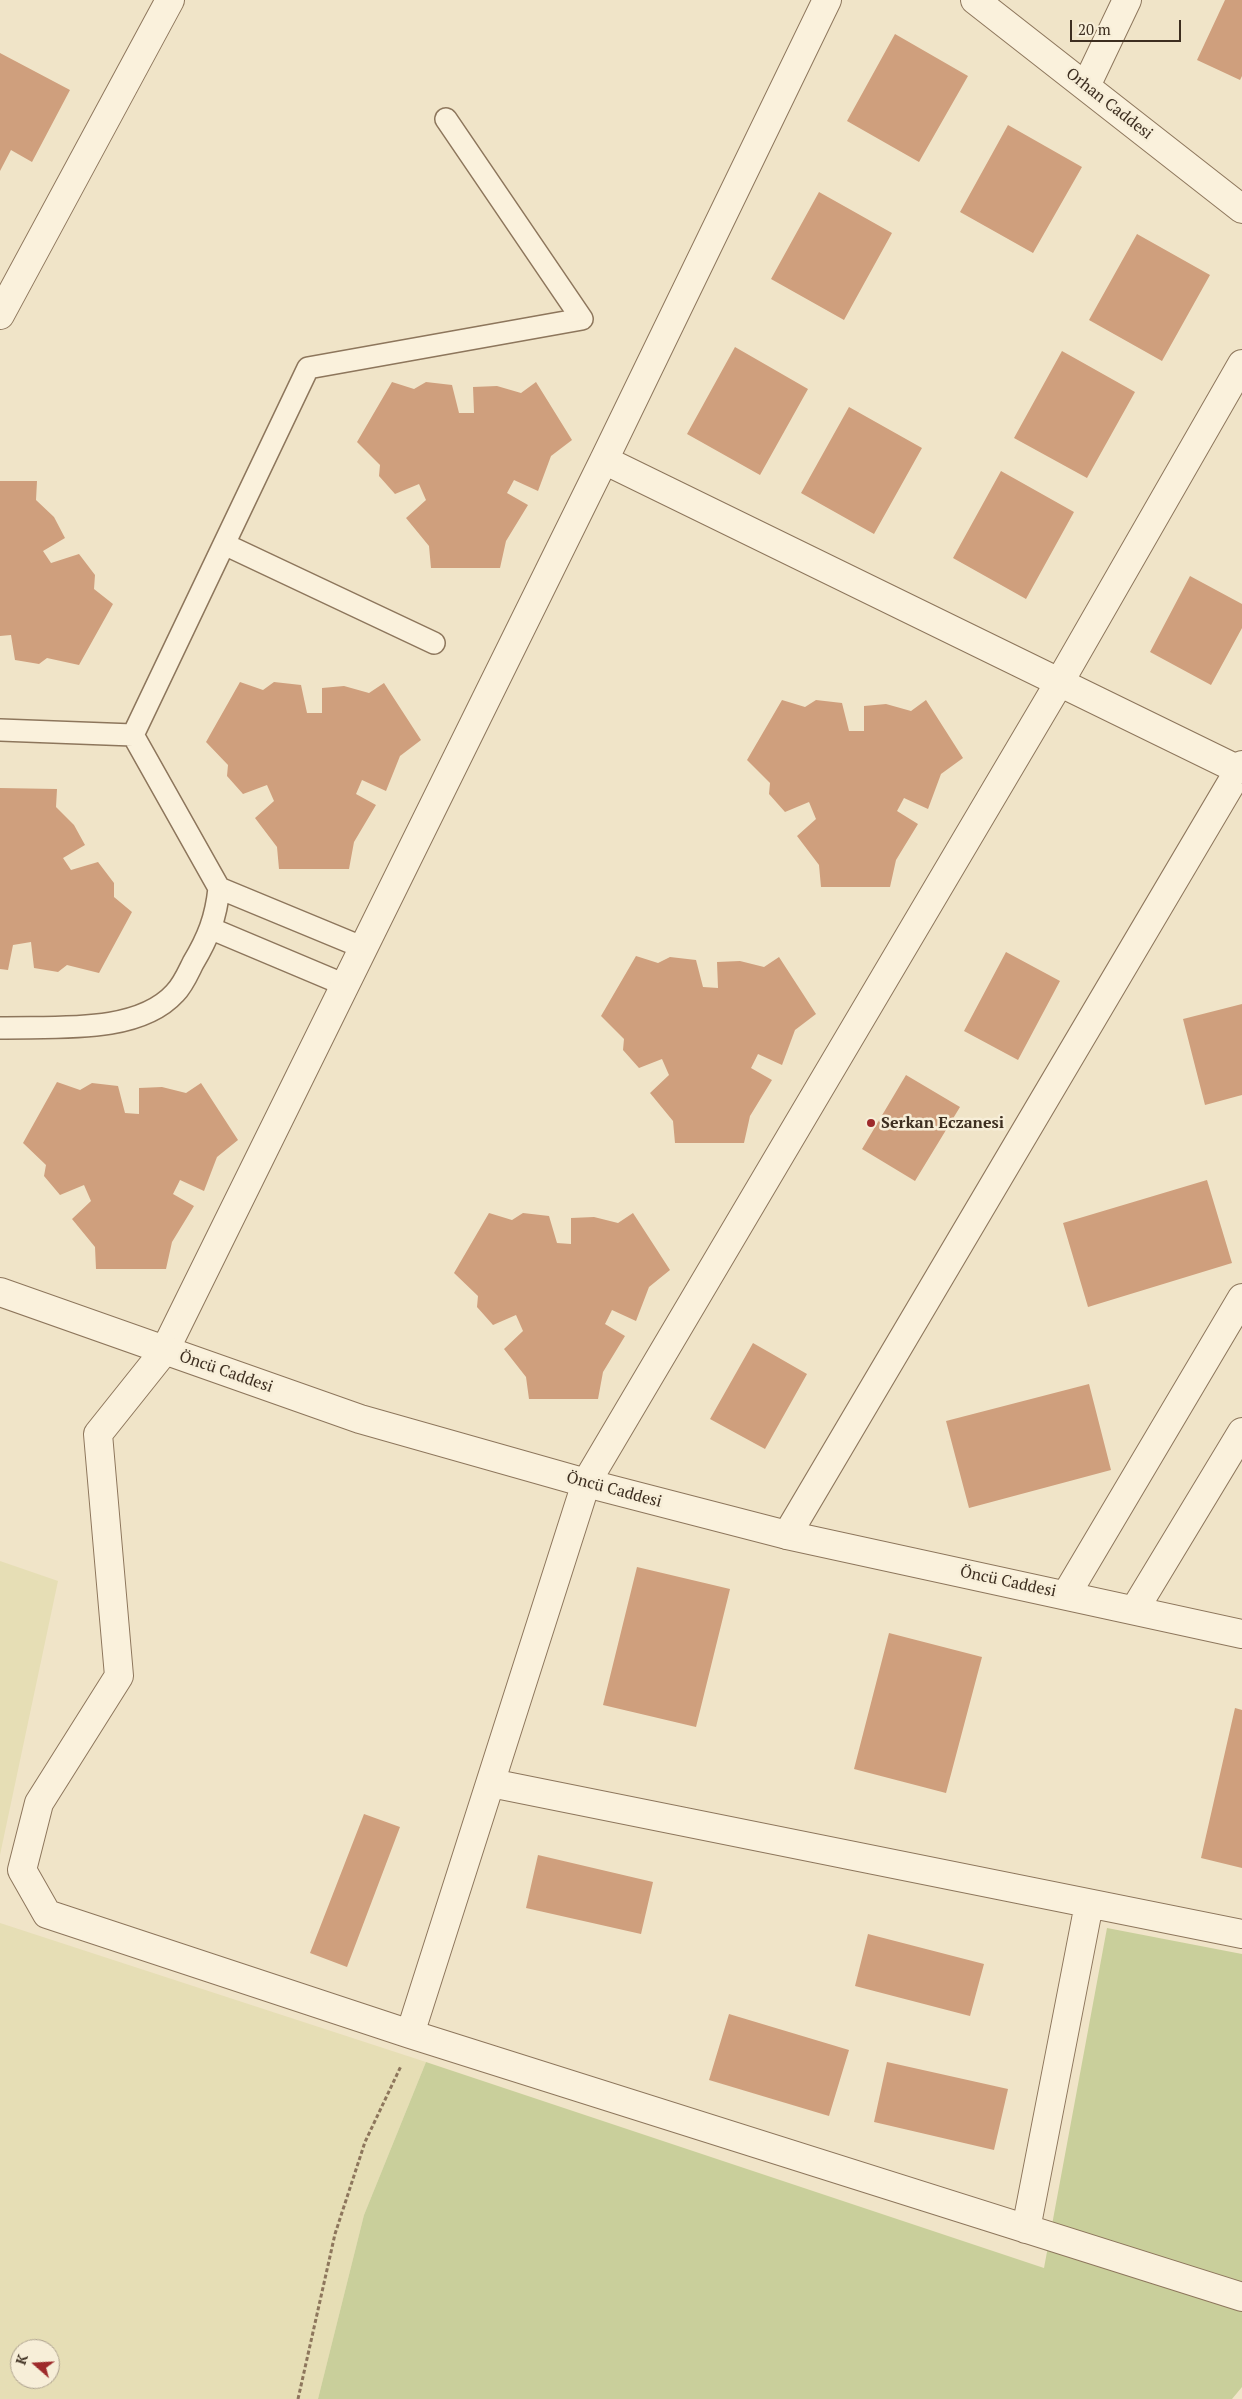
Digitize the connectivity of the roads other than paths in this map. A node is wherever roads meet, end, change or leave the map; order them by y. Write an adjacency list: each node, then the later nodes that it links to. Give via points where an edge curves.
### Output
1 (170, 0): 8 (street)
2 (827, 0): 10 (street)
3 (975, 0): 5 (street, Orhan Caddesi)
4 (1127, 0): 5 (street)
5 (1086, 86): 7 (street, Orhan Caddesi)
6 (446, 119): 11 (lane, via 582,319 308,368)
7 (1242, 209)
8 (0, 315)
9 (1242, 364): 13 (street)
10 (604, 460): 13 (street); 19 (street)
11 (224, 544): 12 (lane); 15 (lane)
12 (434, 643)
13 (1059, 683): 16 (street); 26 (street)
14 (0, 730): 15 (lane)
15 (133, 735): 17 (lane)
16 (1240, 767): 27 (street)
17 (219, 888): 18 (lane); 19 (lane)
18 (212, 929): 20 (lane); 21 (lane, via 176,992 157,1008 137,1018 116,1024)
19 (364, 948): 20 (street)
20 (346, 985): 24 (street)
21 (0, 1028)
22 (0, 1292): 24 (street, Öncü Caddesi)
23 (1242, 1298): 28 (street)
24 (165, 1350): 26 (street, Öncü Caddesi, via 360,1419); 34 (street, via 98,1434 120,1676 39,1803 22,1870 47,1914)
25 (1242, 1432): 29 (street)
26 (586, 1483): 27 (street, Öncü Caddesi); 31 (street)
27 (787, 1535): 28 (street, Öncü Caddesi)
28 (1066, 1595): 29 (street, Öncü Caddesi)
29 (1136, 1609): 30 (street, Öncü Caddesi)
30 (1242, 1634)
31 (490, 1783): 32 (street); 34 (street)
32 (1089, 1904): 33 (street); 35 (street)
33 (1242, 1934)
34 (410, 2034): 35 (street)
35 (1026, 2229): 36 (street)
36 (1242, 2297)

